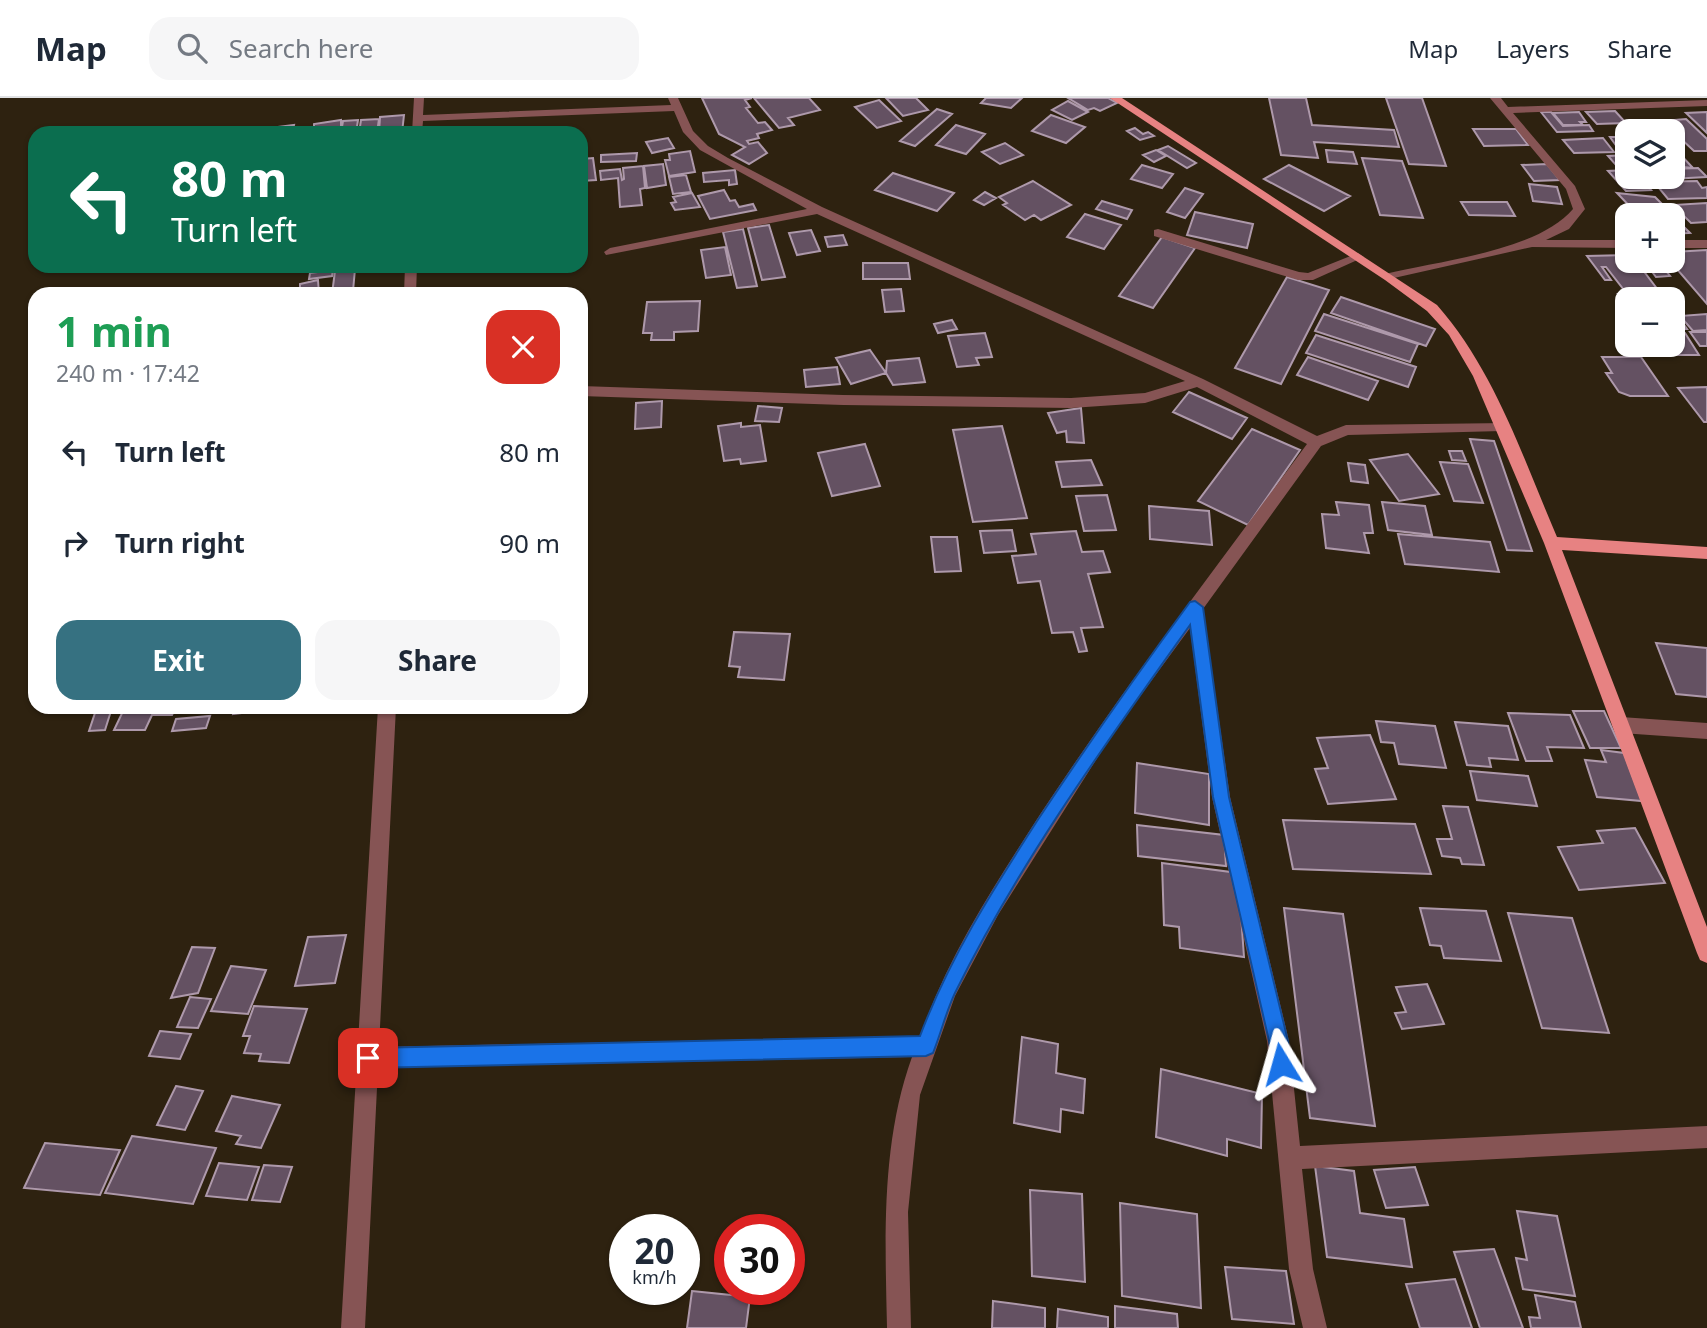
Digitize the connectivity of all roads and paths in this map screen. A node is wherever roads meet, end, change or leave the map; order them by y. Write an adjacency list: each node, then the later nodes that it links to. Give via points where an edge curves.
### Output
1 (419, 98): 7 (street)
2 (1115, 98): 16 (main road)
3 (1495, 98): 6 (street)
4 (675, 103): 7 (street); 9 (street, via 688,132 704,148)
5 (1707, 103): 6 (street)
6 (1506, 110): 11 (street, via 1572,187 1579,209 1565,226)
7 (418, 118): 8 (street)
8 (417, 126)
9 (818, 210): 15 (street); 18 (street)
10 (1158, 233): 16 (street, via 1298,276 1309,277)
11 (1528, 244): 12 (street); 17 (street)
12 (1615, 244)
13 (1685, 244): 14 (street)
14 (1707, 244)
15 (610, 252)
16 (1358, 257): 17 (main road)
17 (1389, 276): 20 (main road, via 1433,309 1454,333)
18 (1198, 382): 19 (street, via 1145,398 1071,403); 21 (street)
19 (588, 391)
20 (1502, 426): 21 (street, via 1346,430); 22 (main road)
21 (1316, 442): 24 (street)
22 (1552, 544): 23 (main road); 26 (main road)
23 (1707, 553)
24 (1195, 607): 29 (street, via 1108,728 990,908 946,991); 32 (street, via 1221,797 1278,1041)
25 (387, 714): 30 (street)
26 (1621, 725): 27 (street); 28 (main road)
27 (1707, 731)
28 (1707, 953)
29 (926, 1046): 30 (street); 34 (street, via 909,1095 898,1199)
30 (368, 1058): 33 (street)
31 (1707, 1137): 32 (street)
32 (1290, 1158): 35 (street, via 1301,1269)
33 (353, 1328)
34 (899, 1328)
35 (1315, 1328)

